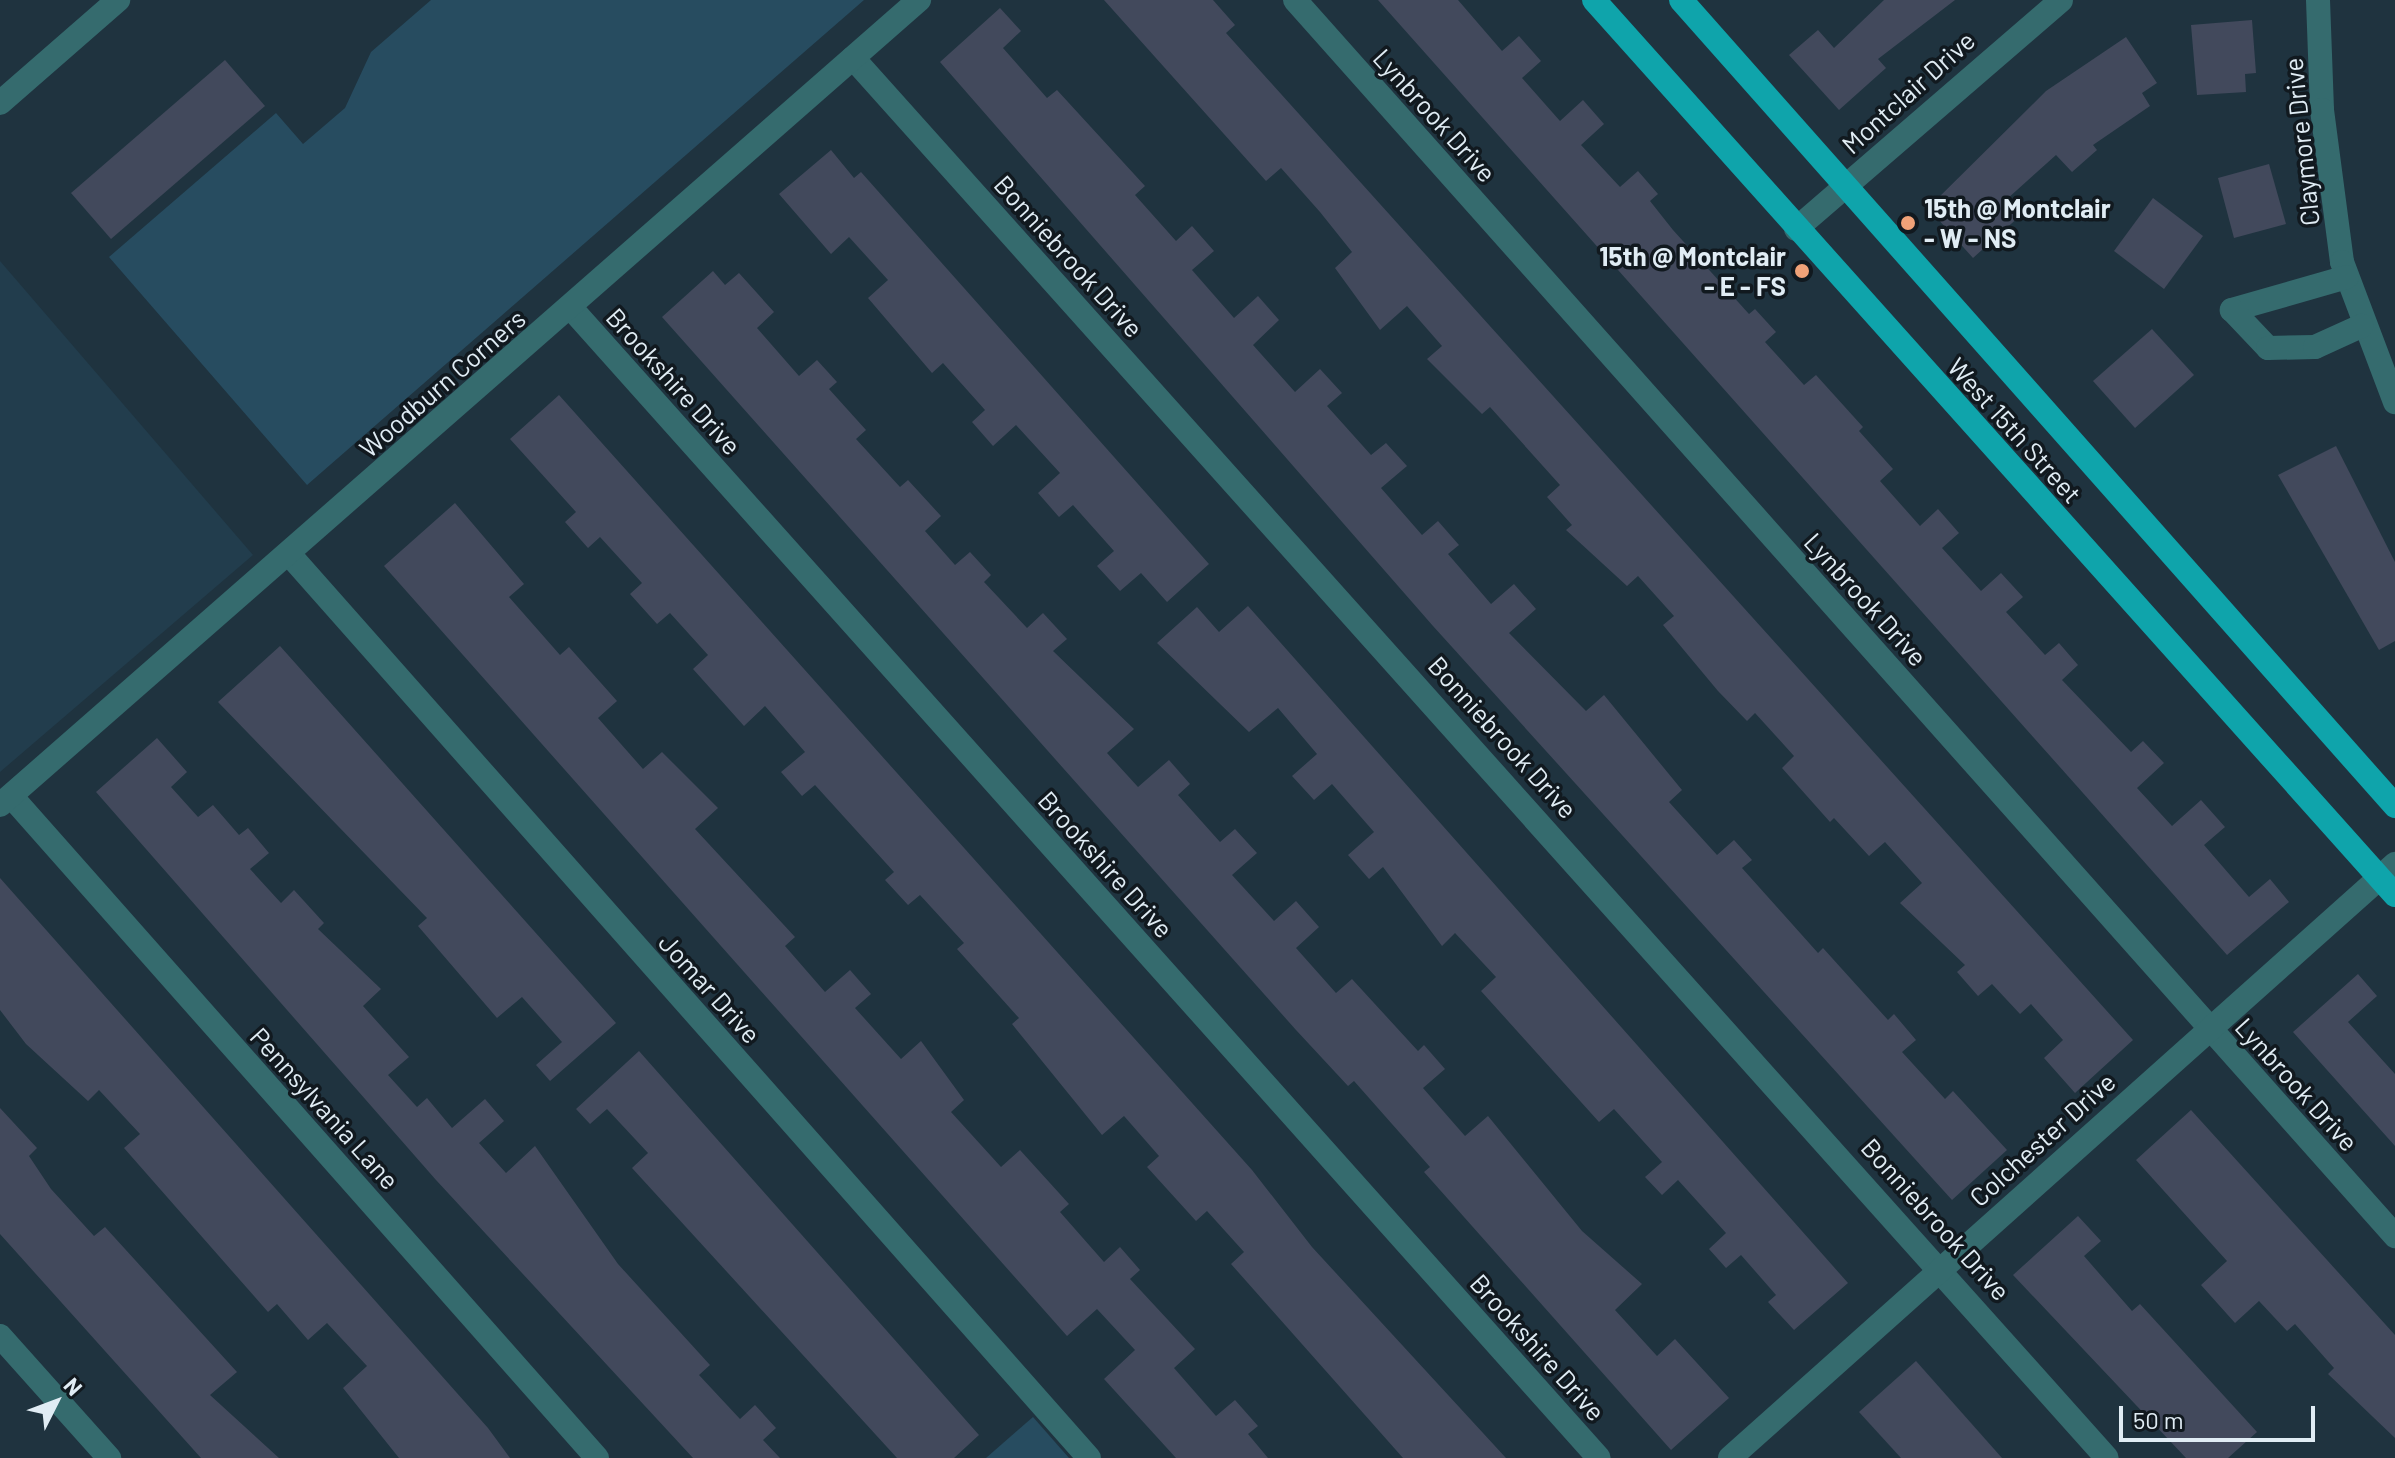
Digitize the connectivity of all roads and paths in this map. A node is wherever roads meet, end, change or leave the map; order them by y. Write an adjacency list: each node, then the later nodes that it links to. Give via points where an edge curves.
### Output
1 (118, 0): 9 (street)
2 (919, 0): 8 (street, Woodburn Corners)
3 (1295, 0): 20 (street, Lynbrook Drive)
4 (1594, 0): 11 (main road, West 15th Street)
5 (1681, 0): 10 (main road, West 15th Street)
6 (2061, 0): 10 (street, Montclair Drive)
7 (2318, 0): 12 (street, Claymore Drive, via 2322,110)
8 (853, 58): 13 (street, Woodburn Corners); 22 (street, Bonniebrook Drive)
9 (0, 103)
10 (1847, 184): 11 (street, Montclair Drive); 18 (main road, West 15th Street)
11 (1796, 229): 19 (main road, West 15th Street)
12 (2347, 277): 14 (street, Claymore Drive); 14 (street, via 2232,310 2268,348 2315,347)
13 (571, 308): 16 (street, Woodburn Corners); 27 (street, Brookshire Drive)
14 (2361, 326): 15 (street, Claymore Drive)
15 (2395, 402)
16 (289, 554): 17 (street, Woodburn Corners); 26 (street, Jomar Drive)
17 (6, 801): 25 (street, Pennsylvania Lane)
18 (2395, 806)
19 (2390, 879): 20 (street, Colchester Drive)
20 (2209, 1027): 21 (street, Lynbrook Drive); 22 (street, Colchester Drive)
21 (2395, 1236)
22 (1942, 1267): 28 (street, Colchester Drive); 29 (street, Bonniebrook Drive)
23 (0, 1336): 24 (street)
24 (109, 1458)
25 (597, 1458)
26 (1089, 1458)
27 (1599, 1458)
28 (1730, 1458)
29 (2107, 1458)

